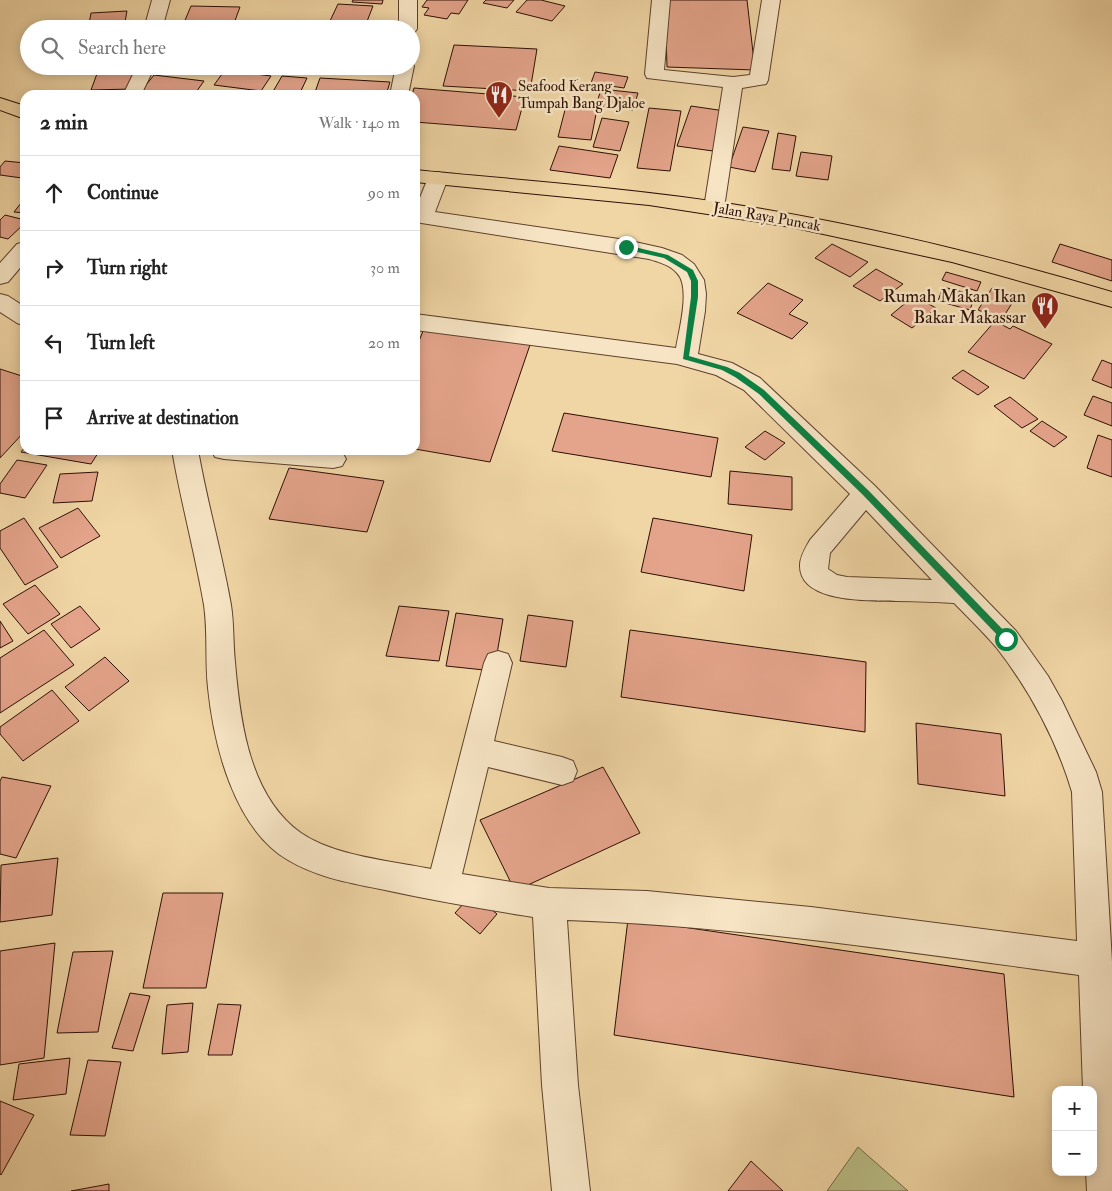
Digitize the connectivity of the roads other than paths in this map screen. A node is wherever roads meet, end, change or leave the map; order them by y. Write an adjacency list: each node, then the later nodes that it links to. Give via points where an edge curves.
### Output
1 (161, 0): 5 (street)
2 (408, 0): 6 (street)
3 (661, 0): 9 (street, via 654,74)
4 (770, 0): 9 (street, via 759,80)
5 (155, 20)
6 (408, 20)
7 (142, 75): 10 (street)
8 (402, 75): 11 (street)
9 (733, 83): 16 (street)
10 (134, 90)
11 (400, 90)
12 (0, 104): 13 (highway)
13 (20, 111)
14 (420, 176): 15 (highway, Jalan Raya Puncak)
15 (438, 178): 16 (highway, Jalan Raya Puncak); 17 (street)
16 (714, 208): 21 (highway, Jalan Raya Puncak, via 796,221 967,258)
17 (420, 214)
18 (420, 216): 25 (street, via 626,247 673,259 690,270 694,281)
19 (20, 255): 20 (street)
20 (0, 277)
21 (1112, 300)
22 (0, 301): 23 (street)
23 (20, 315)
24 (420, 323): 25 (street)
25 (686, 357): 29 (street, via 724,369 752,384)
26 (186, 455): 34 (street, via 218,604 221,670 233,750 247,785 268,823 294,846 326,863)
27 (285, 455): 28 (street)
28 (333, 459)
29 (866, 493): 30 (street); 30 (street, via 819,548 813,569 817,577 832,586 846,588)
30 (963, 592): 36 (street, via 1024,663 1052,710 1081,772 1086,792)
31 (498, 663): 32 (street)
32 (477, 751): 33 (street); 34 (street)
33 (562, 770)
34 (443, 887): 35 (street)
35 (548, 904): 36 (street, via 647,907 811,923); 37 (street)
36 (1095, 960): 38 (street)
37 (571, 1191)
38 (1106, 1191)

